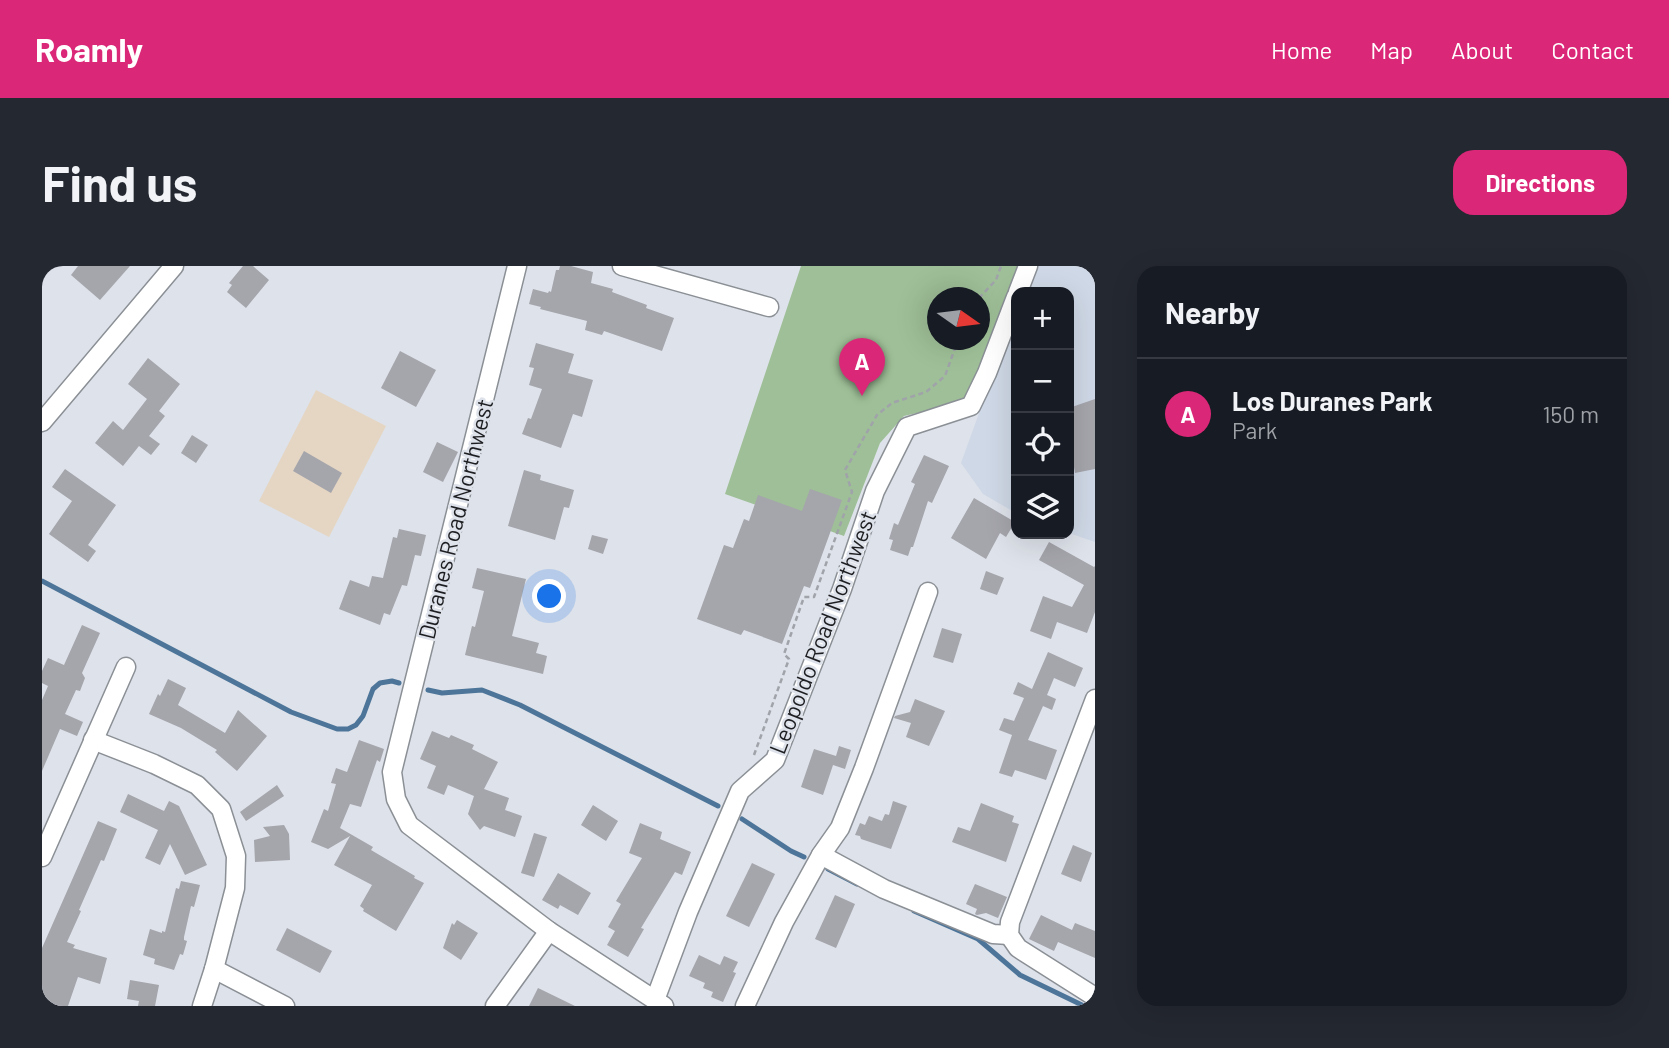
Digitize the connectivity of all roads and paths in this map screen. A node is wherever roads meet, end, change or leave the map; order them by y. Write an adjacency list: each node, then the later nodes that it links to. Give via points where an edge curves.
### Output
1 (174, 266): 10 (street)
2 (517, 266): 19 (street, Duranes Road Northwest, via 392,772 396,799 409,825)
3 (622, 266): 8 (street)
4 (1001, 266): 6 (path)
5 (1028, 266): 7 (street)
6 (989, 287)
7 (1020, 287)
8 (769, 307)
9 (1011, 311): 23 (street, Leopoldo Road Northwest, via 971,406 907,426 875,491 775,760 740,791 688,912)
10 (42, 422)
11 (819, 584): 16 (path, via 814,597 804,597 784,654 789,659)
12 (928, 592): 17 (street, via 840,828)
13 (126, 667): 15 (street)
14 (1095, 699): 20 (street, via 1010,922)
15 (93, 740): 18 (street); 21 (street, via 197,785 220,810 236,856 235,888)
16 (753, 757)
17 (821, 855): 20 (street, via 884,889 993,934); 27 (street)
18 (42, 857)
19 (549, 931): 23 (street); 26 (street)
20 (1009, 935): 22 (street, via 1017,948)
21 (214, 969): 24 (street); 25 (street)
22 (1095, 997)
23 (659, 1003)
24 (202, 1006)
25 (285, 1006)
26 (495, 1006)
27 (745, 1006)

